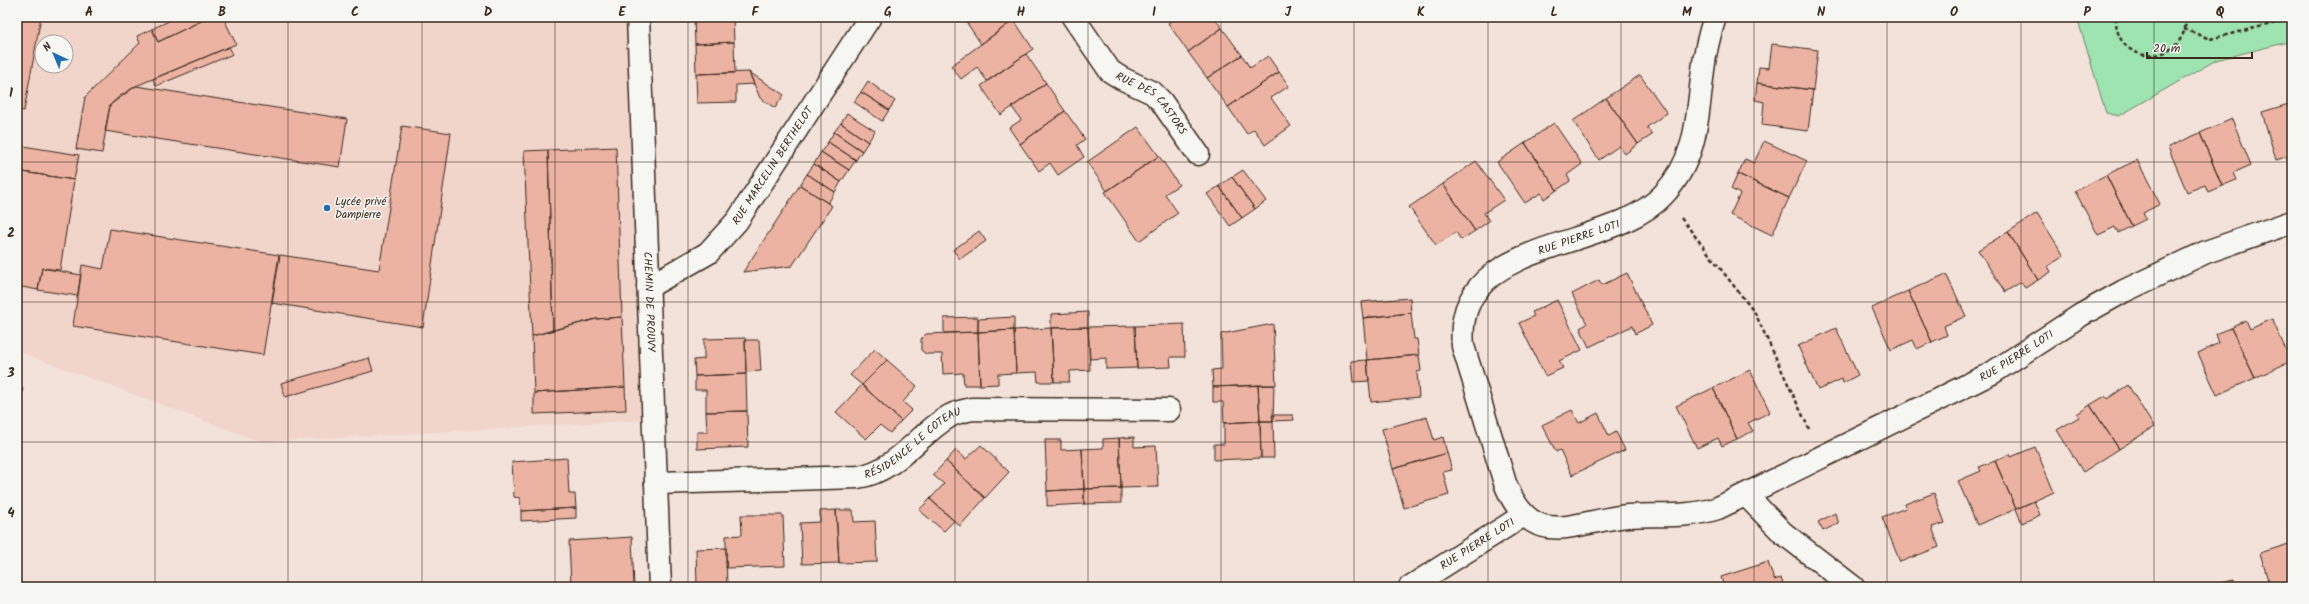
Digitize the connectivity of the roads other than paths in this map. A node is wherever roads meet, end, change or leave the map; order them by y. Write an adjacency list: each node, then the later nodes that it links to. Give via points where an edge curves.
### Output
1 (638, 17): 7 (street, CHEMIN DE PROUVY)
2 (870, 17): 7 (street, RUE MARCELIN BERTHELOT, via 737,221 708,253)
3 (1073, 17): 5 (street, RUE DES CASTORS, via 1110,70 1153,93 1162,101)
4 (1715, 17): 11 (street, RUE PIERRE LOTI, via 1705,52 1696,132 1684,167 1663,195 1647,209 1618,226 1541,249 1494,273 1472,295 1467,307 1462,327 1463,346 1504,483)
5 (1198, 154)
6 (2292, 222): 10 (street, RUE PIERRE LOTI, via 2206,252 2124,291 2081,315 1992,373)
7 (648, 287): 9 (street, CHEMIN DE PROUVY)
8 (1169, 410): 9 (street, RÉSIDENCE LE COTEAU, via 972,409 949,416 899,458 872,475 858,478)
9 (656, 483): 12 (street, CHEMIN DE PROUVY)
10 (1746, 496): 11 (street, RUE PIERRE LOTI, via 1701,514 1626,517 1566,529 1541,525); 14 (street, via 1783,533)
11 (1524, 515): 13 (street, RUE PIERRE LOTI)
12 (660, 587)
13 (1410, 587)
14 (1853, 587)

